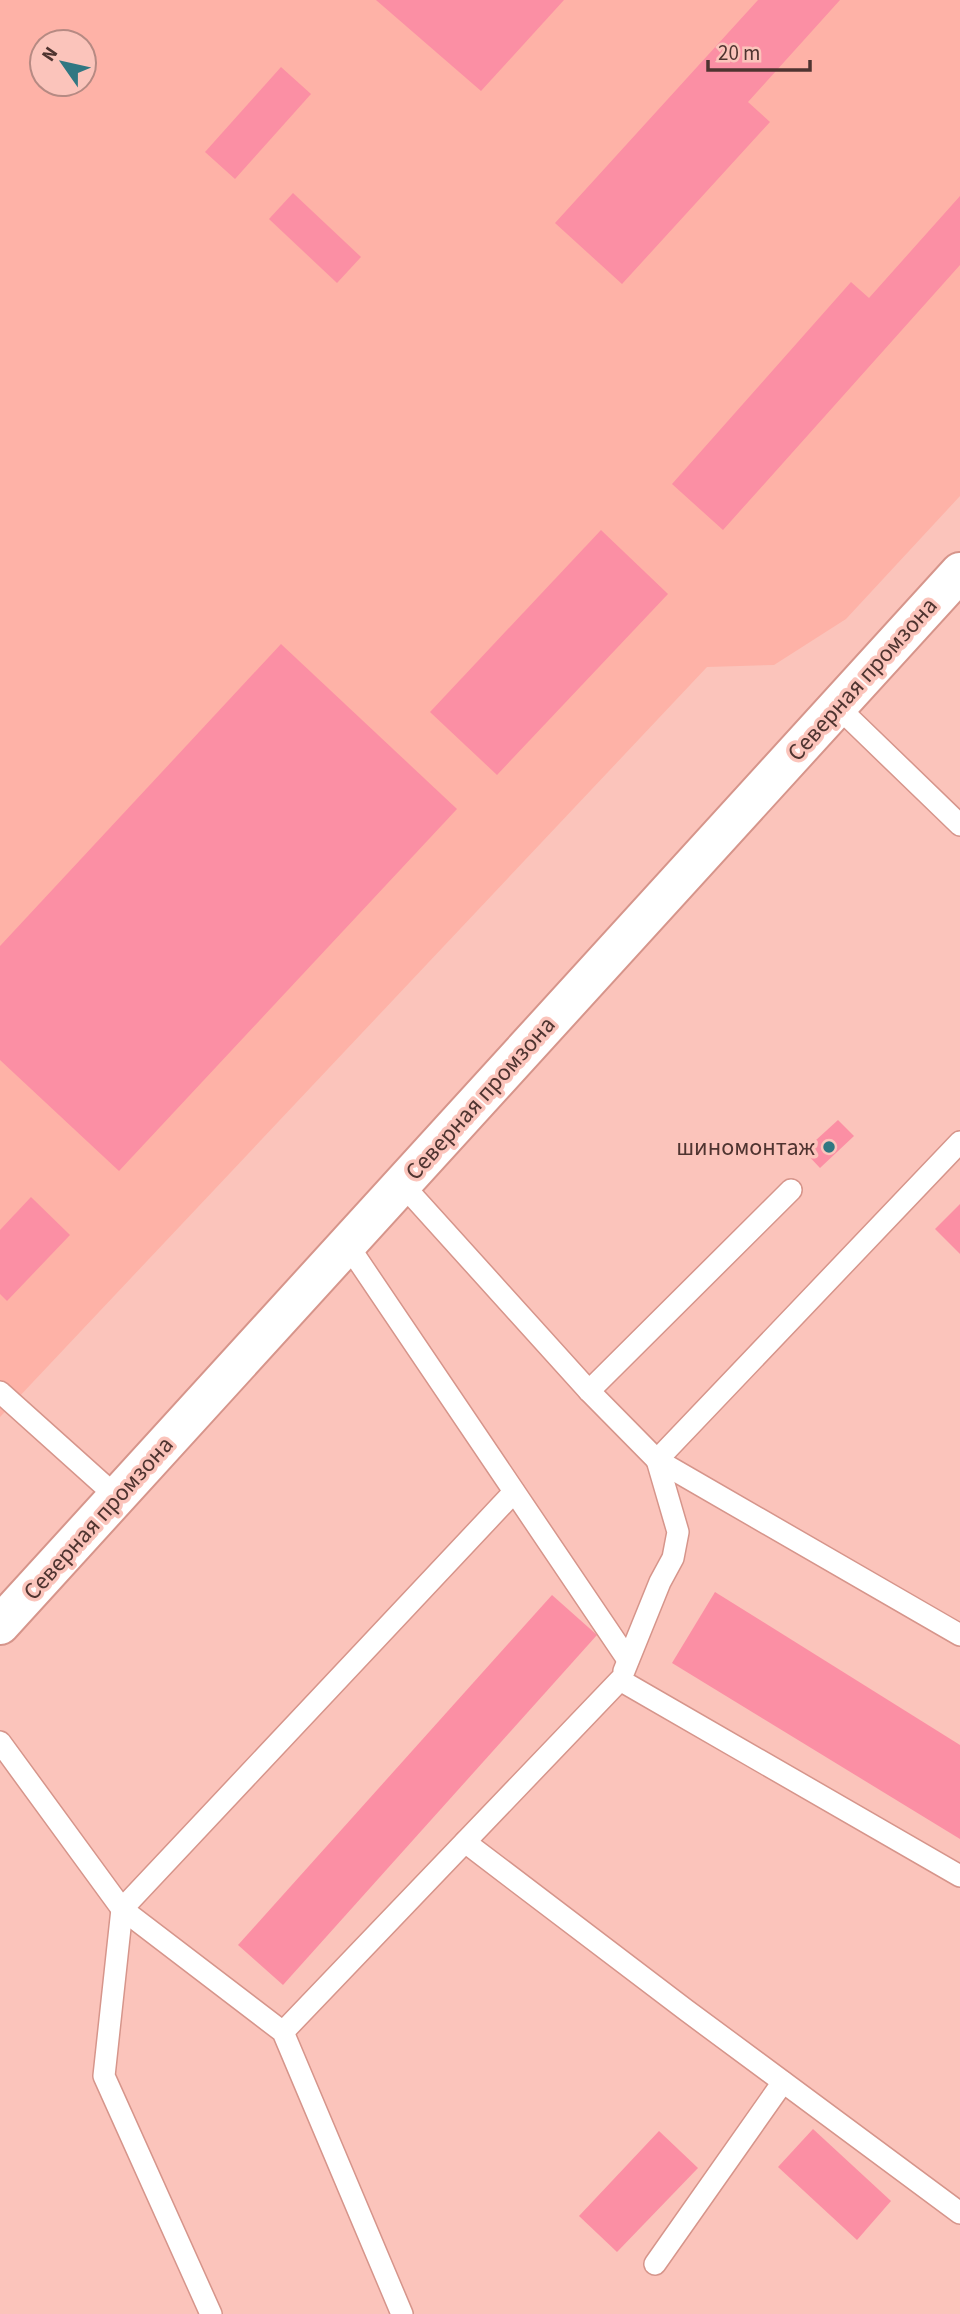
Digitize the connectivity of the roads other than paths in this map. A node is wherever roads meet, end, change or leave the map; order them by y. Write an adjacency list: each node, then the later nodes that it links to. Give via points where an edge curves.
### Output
1 (960, 572): 2 (main road, Северная промзона)
2 (837, 706): 3 (lane); 5 (main road, Северная промзона)
3 (960, 825)
4 (960, 1142): 10 (lane)
5 (401, 1184): 7 (main road, Северная промзона); 8 (lane)
6 (791, 1190): 8 (lane)
7 (347, 1244): 11 (lane); 12 (main road, Северная промзона)
8 (589, 1391): 10 (lane)
9 (0, 1392): 12 (lane)
10 (657, 1460): 14 (lane); 15 (lane, via 678,1532 673,1558)
11 (514, 1492): 15 (lane); 19 (lane)
12 (117, 1497): 13 (main road, Северная промзона)
13 (0, 1625)
14 (960, 1634)
15 (624, 1670): 17 (lane); 18 (lane)
16 (0, 1742): 19 (lane)
17 (465, 1842): 20 (lane); 21 (lane)
18 (960, 1876)
19 (121, 1909): 20 (lane); 24 (lane, via 104,2076)
20 (283, 2032): 25 (lane)
21 (783, 2082): 22 (lane); 23 (lane)
22 (960, 2213)
23 (655, 2264)
24 (211, 2314)
25 (402, 2314)

